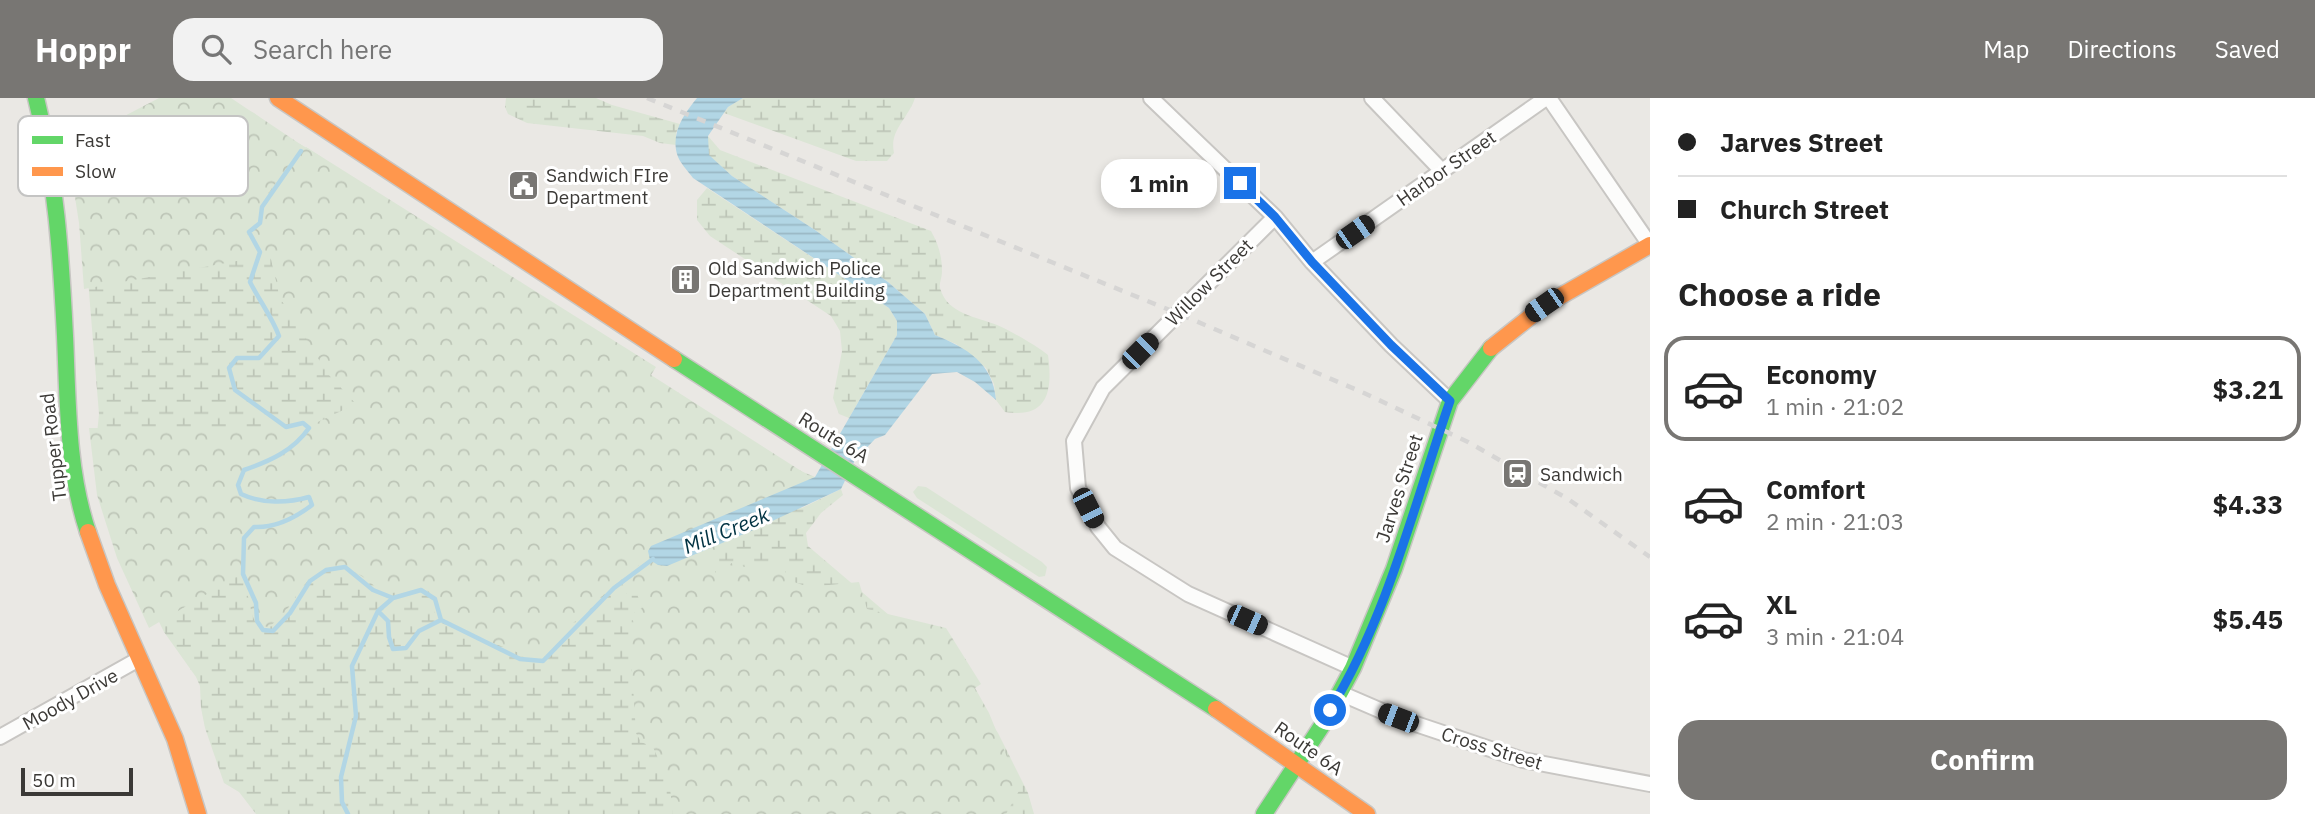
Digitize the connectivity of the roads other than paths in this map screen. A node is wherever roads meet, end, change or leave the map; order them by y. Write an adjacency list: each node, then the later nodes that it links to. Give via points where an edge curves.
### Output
1 (36, 98): 6 (main road, Tupper Road)
2 (278, 98): 17 (main road, Route 6A)
3 (1151, 98): 9 (street)
4 (1372, 98): 7 (street)
5 (1548, 98): 7 (street, Harbor Street); 10 (street)
6 (41, 116)
7 (1442, 171): 11 (street, Harbor Street)
8 (54, 196): 13 (main road, Tupper Road, via 78,498 90,540)
9 (1275, 217): 11 (street); 14 (street, Willow Street, via 1103,388 1073,441 1078,488 1115,548 1188,594)
10 (1650, 245): 12 (main road, Jarves Street, via 1524,320 1482,358)
11 (1312, 262): 12 (street)
12 (1450, 401): 14 (main road, Jarves Street, via 1397,562)
13 (139, 659): 16 (street, Moody Drive); 19 (main road, Tupper Road, via 175,736)
14 (1353, 668): 15 (main road, Jarves Street)
15 (1340, 693): 17 (main road, Jarves Street); 18 (street, Cross Street, via 1398,718 1524,760)
16 (0, 737)
17 (1297, 764): 20 (main road, Jarves Street); 21 (main road, Route 6A)
18 (1650, 784)
19 (198, 814)
20 (1264, 814)
21 (1367, 814)

